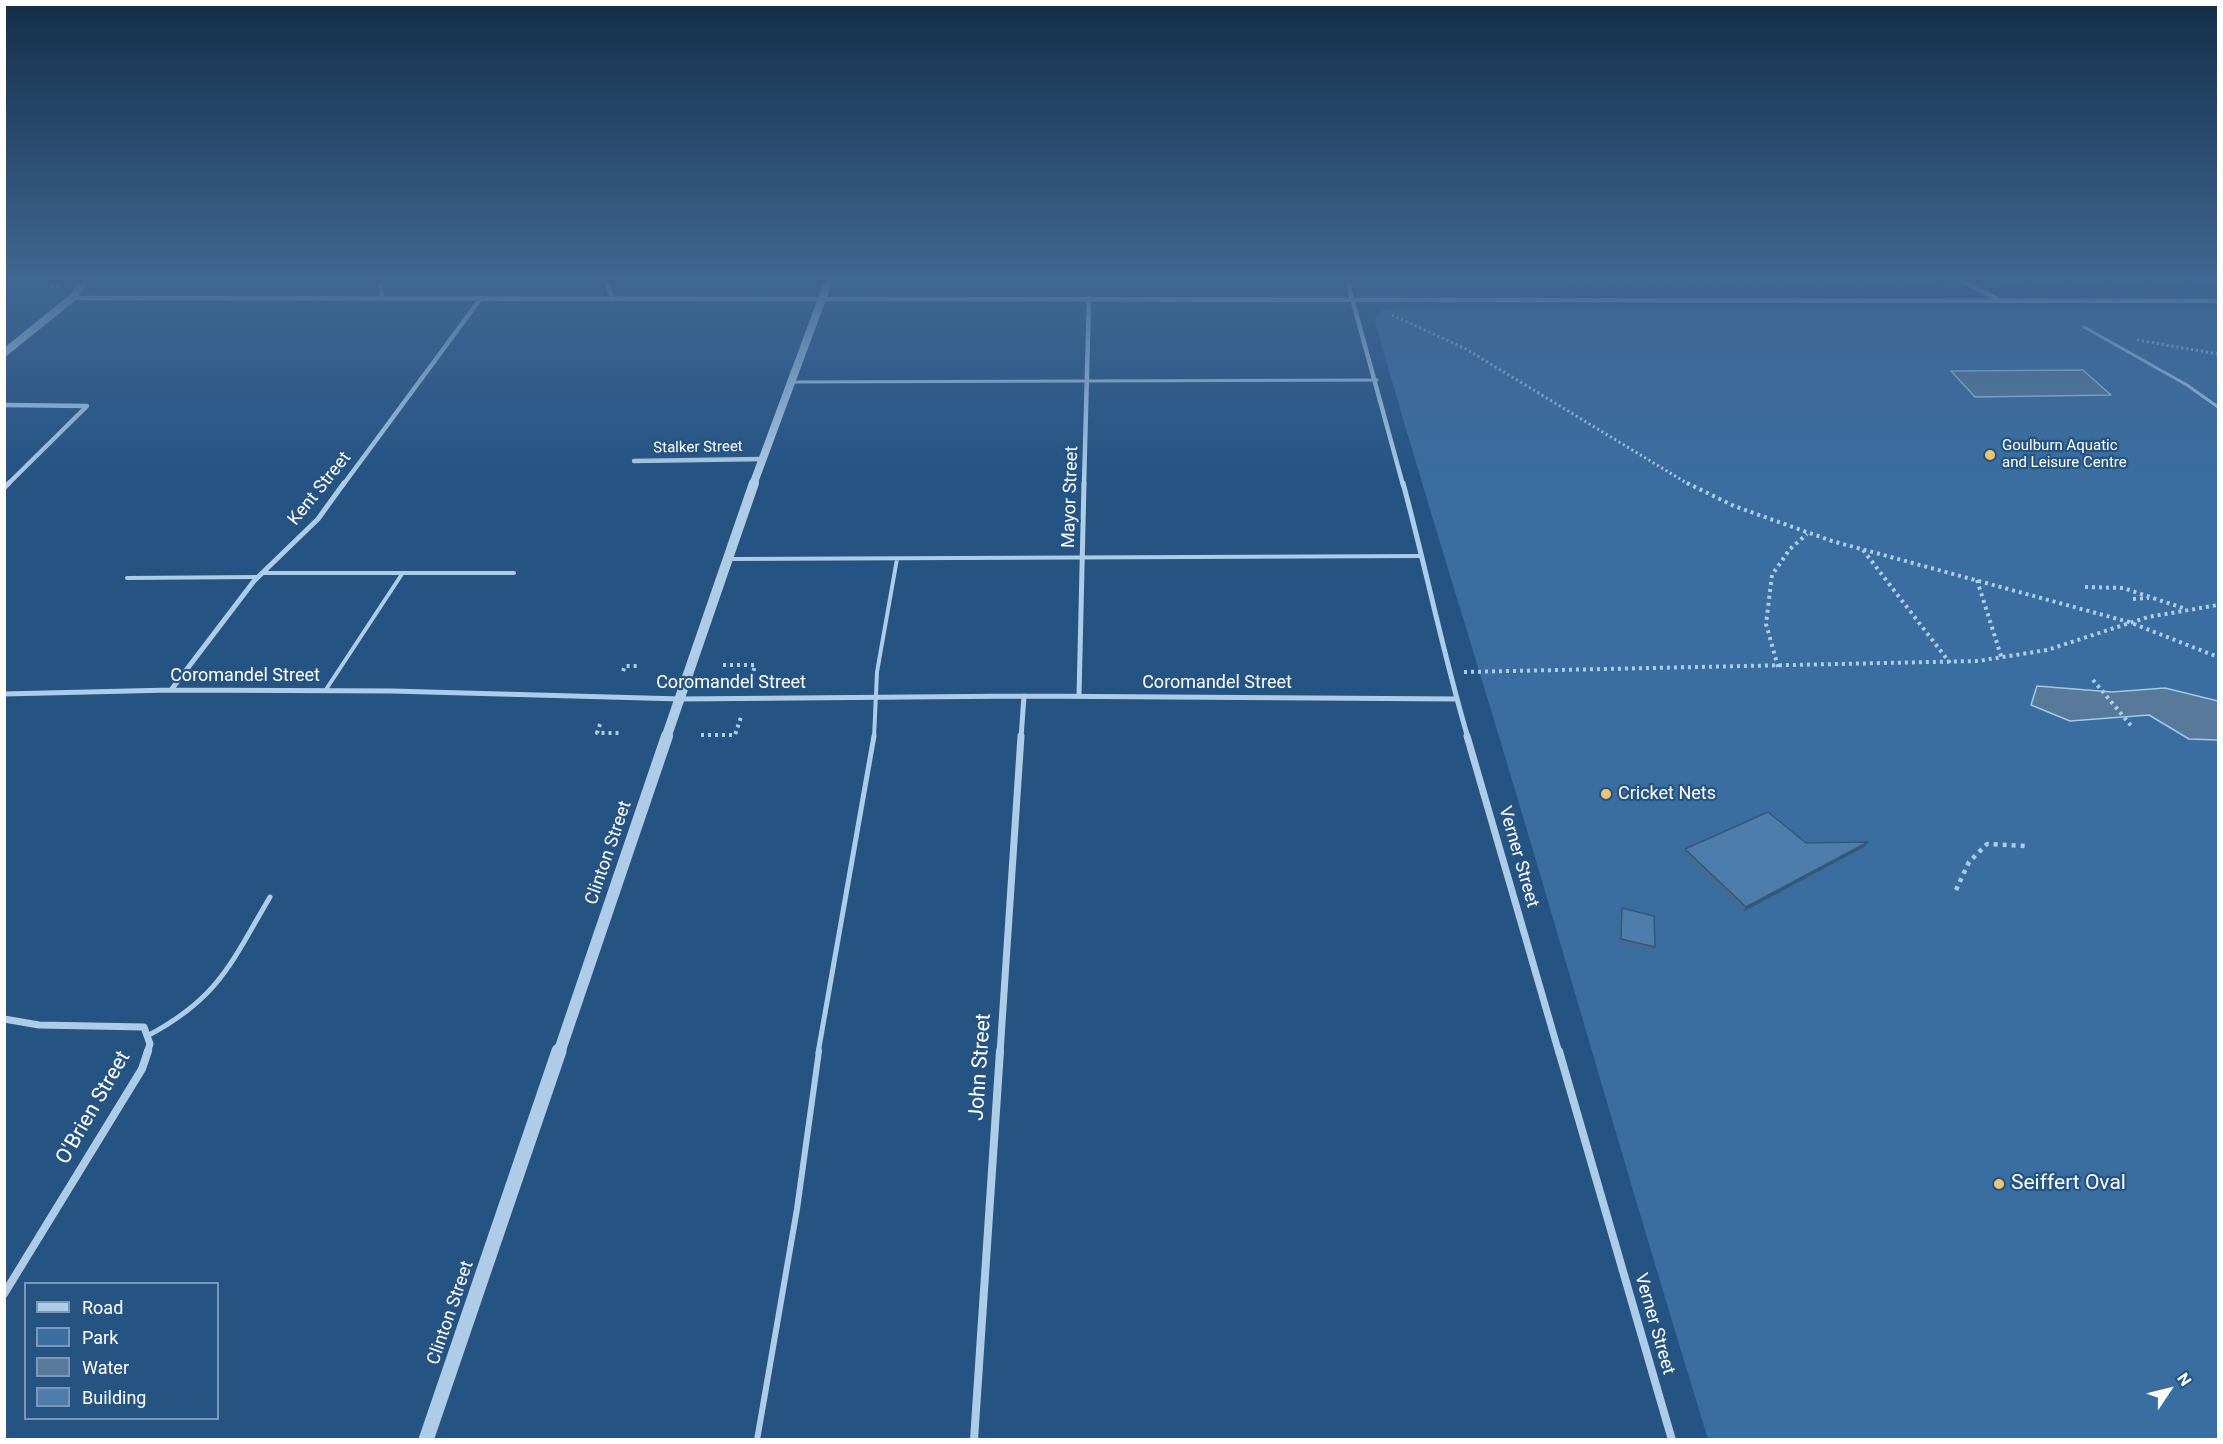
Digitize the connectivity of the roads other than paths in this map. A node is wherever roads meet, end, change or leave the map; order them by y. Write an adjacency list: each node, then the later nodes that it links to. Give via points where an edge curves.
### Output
1 (445, 347): 20 (street, Kent Street, via 318,519)
2 (803, 347): 8 (street, Clinton Street)
3 (1088, 347): 6 (street, Mayor Street)
4 (1367, 347): 7 (street, Verner Street)
5 (2123, 347): 10 (lane)
6 (1088, 380): 7 (lane); 8 (lane); 17 (street, Mayor Street)
7 (1377, 380): 14 (street, Verner Street)
8 (790, 382): 11 (street, Clinton Street)
9 (4, 405): 13 (street, via 87,406)
10 (2218, 407)
11 (762, 459): 12 (street, Stalker Street); 15 (street, Clinton Street)
12 (634, 460)
13 (4, 488)
14 (1423, 556): 17 (lane); 29 (street, Verner Street)
15 (729, 559): 16 (lane); 28 (street, Clinton Street)
16 (897, 559): 17 (lane); 27 (lane)
17 (1083, 559): 26 (street, Mayor Street)
18 (514, 573): 19 (lane)
19 (402, 574): 20 (lane); 23 (lane)
20 (260, 575): 21 (lane); 22 (street, Kent Street)
21 (127, 578)
22 (171, 690): 23 (street, Coromandel Street); 24 (street, Coromandel Street)
23 (325, 691): 28 (street, Coromandel Street)
24 (4, 694)
25 (1024, 696): 26 (street, Coromandel Street); 27 (street, Coromandel Street); 36 (street, John Street)
26 (1079, 696): 29 (street, Coromandel Street)
27 (876, 698): 28 (street, Coromandel Street); 35 (lane, via 876,728 825,1005 797,1209)
28 (681, 699): 34 (street, Clinton Street)
29 (1457, 699): 37 (street, Verner Street)
30 (270, 897): 32 (lane, via 218,983 180,1018)
31 (4, 1019): 32 (street, O'Brien Street, via 26,1025 117,1023 144,1027)
32 (147, 1036): 33 (street, O'Brien Street, via 150,1044 142,1069)
33 (4, 1294)
34 (426, 1440)
35 (757, 1440)
36 (974, 1440)
37 (1672, 1440)

